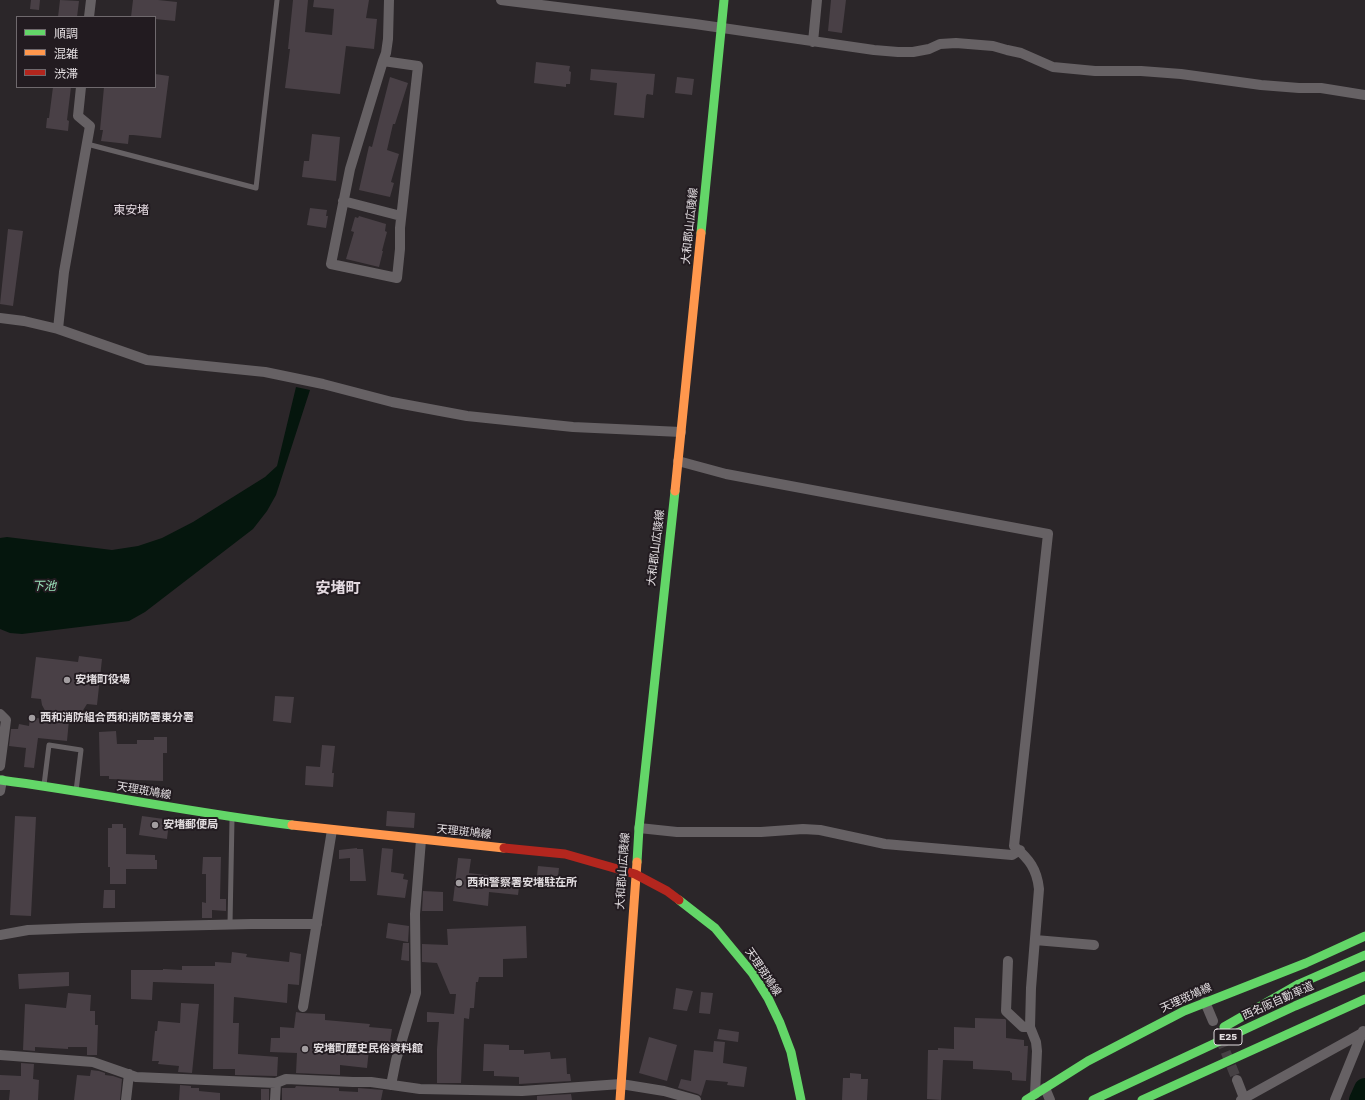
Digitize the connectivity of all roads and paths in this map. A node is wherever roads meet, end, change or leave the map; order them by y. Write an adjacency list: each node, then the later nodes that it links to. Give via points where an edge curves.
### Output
1 (91, 0): 8 (street)
2 (277, 0): 14 (lane, via 256,188)
3 (389, 0): 11 (street, via 388,38)
4 (502, 0): 7 (street)
5 (724, 0): 9 (main road, 大和郡山広陵線)
6 (817, 0): 10 (street)
7 (536, 2): 9 (street)
8 (89, 16)
9 (722, 29): 10 (street); 19 (main road, 大和郡山広陵線)
10 (813, 42): 13 (street, via 898,52 913,52 948,43 963,43 993,46 1053,67 1181,74)
11 (383, 61): 15 (street, via 350,169); 16 (street, via 418,66)
12 (81, 88): 14 (street, via 78,116 90,126)
13 (1365, 95)
14 (87, 144): 18 (street, via 64,272)
15 (343, 201): 16 (street); 16 (street, via 331,264 397,278)
16 (401, 216)
17 (0, 318): 18 (street)
18 (58, 329): 19 (street, via 148,360 265,372 392,402 468,416 573,427)
19 (682, 432): 20 (main road, 大和郡山広陵線)
20 (678, 461): 28 (main road, 大和郡山広陵線); 31 (street, via 805,490 1048,534 1014,846)
21 (0, 714): 22 (street, via 6,720)
22 (0, 766)
23 (1, 780): 24 (main road, 天理斑鳩線); 26 (street)
24 (44, 786): 25 (main road, 天理斑鳩線); 25 (lane, via 49,746 81,750)
25 (76, 791): 27 (main road, 天理斑鳩線)
26 (0, 792)
27 (232, 818): 29 (main road, 天理斑鳩線); 33 (lane)
28 (639, 828): 31 (street, via 677,832 803,829 820,830 886,844 1012,855); 32 (main road, 大和郡山広陵線)
29 (332, 830): 30 (main road, 天理斑鳩線); 34 (street)
30 (421, 840): 32 (main road, 天理斑鳩線, via 565,854); 54 (street, via 415,914 416,993)
31 (1020, 850): 37 (street, via 1032,865 1038,879)
32 (635, 874): 53 (main road, 大和郡山広陵線); 63 (main road, 天理斑鳩線, via 666,891 709,923 753,974 780,1023 791,1052)
33 (230, 924): 34 (street); 35 (street, via 35,930)
34 (317, 924): 44 (street)
35 (0, 935)
36 (1365, 936): 43 (main road, 天理斑鳩線, via 1306,963)
37 (1035, 940): 38 (street); 46 (street)
38 (1094, 945)
39 (1365, 955): 45 (main road)
40 (1008, 961): 46 (street, via 1006,1011 1023,1027)
41 (1365, 976): 56 (main road, 西名阪自動車道 / E25)
42 (1365, 999): 66 (main road, E25)
43 (1205, 1002): 45 (street); 55 (main road, 天理斑鳩線, via 1088,1061)
44 (303, 1007)
45 (1216, 1025)
46 (1030, 1027): 57 (street, via 1037,1051)
47 (1364, 1031): 58 (street); 67 (street)
48 (1198, 1042): 56 (main road)
49 (0, 1055): 50 (street, via 94,1062)
50 (129, 1074): 52 (street, via 136,1077); 59 (street)
51 (1237, 1080): 58 (street)
52 (276, 1084): 54 (street, via 286,1079); 60 (street)
53 (621, 1084): 54 (street, via 522,1090 420,1089); 61 (main road, 大和郡山広陵線); 62 (street, via 664,1091)
54 (391, 1085)
55 (1045, 1088): 57 (main road, 天理斑鳩線); 64 (street)
56 (1117, 1088): 65 (main road, 西名阪自動車道 / E25)
57 (1031, 1098)
58 (1242, 1099)
59 (126, 1100)
60 (275, 1100)
61 (620, 1100)
62 (696, 1100)
63 (801, 1100)
64 (1050, 1100)
65 (1093, 1100)
66 (1142, 1100)
67 (1335, 1100)

